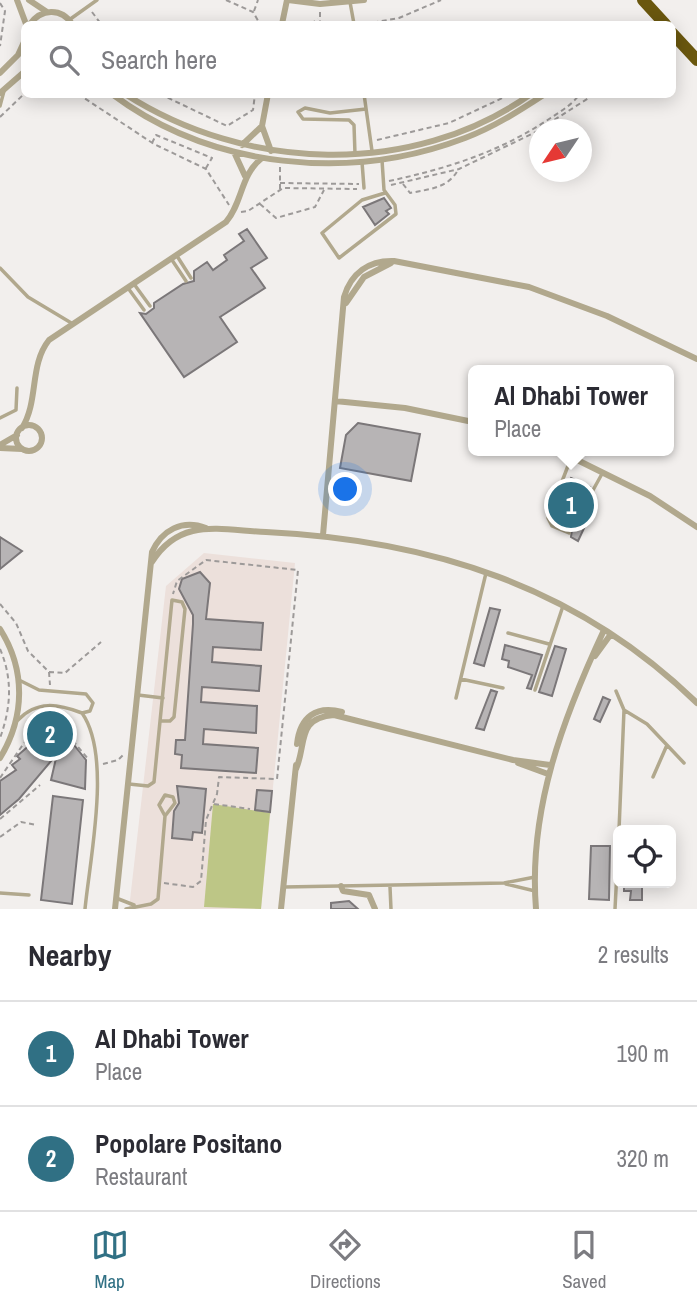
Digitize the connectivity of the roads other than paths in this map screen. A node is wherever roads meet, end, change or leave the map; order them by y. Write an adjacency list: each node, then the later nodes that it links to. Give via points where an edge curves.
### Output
1 (18, 0): 9 (street)
2 (29, 0): 8 (street)
3 (97, 0): 12 (lane)
4 (288, 0): 7 (street); 13 (street)
5 (365, 0): 7 (street)
6 (643, 0): 15 (highway)
7 (350, 1): 14 (lane)
8 (47, 12): 10 (street); 11 (street, via 60,13)
9 (27, 21)
10 (33, 21)
11 (70, 21)
12 (72, 21)
13 (283, 21)
14 (353, 21)
15 (662, 21)
16 (676, 36): 18 (highway)
17 (21, 48): 19 (street)
18 (697, 60)
19 (0, 73)
20 (21, 75): 21 (street)
21 (2, 91): 28 (lane)
22 (119, 98): 33 (street, via 174,131)
23 (132, 98): 31 (street, via 189,129)
24 (267, 98): 30 (street)
25 (365, 98): 29 (lane)
26 (524, 98): 34 (street, via 468,128)
27 (538, 98): 37 (street, via 466,138)
28 (0, 106)
29 (366, 109): 34 (lane); 35 (lane, via 330,113 304,108 298,112 303,119 349,120 355,130)
30 (262, 126): 31 (street); 32 (street)
31 (242, 145): 32 (street)
32 (271, 151): 35 (street)
33 (234, 152): 36 (street); 39 (street)
34 (372, 153): 35 (street)
35 (355, 155)
36 (262, 158): 38 (street); 39 (street)
37 (382, 159): 38 (street); 41 (lane)
38 (362, 162): 40 (lane)
39 (245, 178): 42 (street, via 234,213 226,222)
40 (364, 186)
41 (385, 193): 41 (lane, via 397,208 396,214 339,258 322,233 362,200)
42 (174, 257): 44 (lane); 45 (lane); 46 (street)
43 (0, 268): 49 (lane, via 28,297)
44 (191, 278)
45 (186, 281)
46 (131, 286): 47 (lane); 48 (lane); 49 (street)
47 (149, 306)
48 (144, 310)
49 (74, 324): 53 (street, via 43,348)
50 (697, 359): 52 (street, via 607,316 529,287 401,262 381,266 351,293 344,312)
51 (18, 388): 54 (lane, via 16,410)
52 (335, 401): 55 (street); 66 (street)
53 (32, 409): 56 (street); 57 (street)
54 (0, 418)
55 (468, 421)
56 (22, 428): 57 (street); 58 (street)
57 (39, 430): 60 (street, via 39,446)
58 (17, 435): 59 (street); 60 (street)
59 (0, 447): 60 (street)
60 (22, 449)
61 (572, 456): 62 (street); 65 (lane, via 548,518 552,526)
62 (604, 472): 63 (lane); 64 (street)
63 (587, 501)
64 (697, 527)
65 (569, 533)
66 (320, 535): 67 (street, via 402,547); 78 (street, via 209,529 175,535 152,562)
67 (486, 570): 68 (street); 73 (lane)
68 (563, 606): 70 (street); 72 (lane)
69 (0, 629): 74 (street)
70 (607, 632): 81 (street, via 662,670); 90 (street, via 591,659)
71 (508, 633): 72 (lane)
72 (549, 644): 76 (lane)
73 (460, 679): 75 (lane); 80 (lane)
74 (19, 680): 83 (lane, via 38,690 90,696 92,707); 84 (street)
75 (503, 688)
76 (535, 690)
77 (617, 691): 82 (lane)
78 (138, 695): 79 (lane); 93 (street)
79 (163, 698): 85 (lane); 85 (lane, via 172,600 185,606 174,717)
80 (456, 698)
81 (697, 703)
82 (624, 710): 86 (lane, via 647,724); 95 (lane)
83 (82, 713): 84 (lane, via 50,705 30,709); 107 (lane, via 93,733 98,765)
84 (17, 721): 87 (street)
85 (160, 721): 93 (lane, via 154,782 148,786)
86 (667, 745): 89 (lane); 92 (lane)
87 (0, 758)
88 (513, 760): 90 (street); 91 (street); 100 (street, via 371,722 334,715 317,719 302,738)
89 (684, 763)
90 (550, 765): 91 (street)
91 (548, 774): 96 (street)
92 (653, 777)
93 (129, 784): 105 (street)
94 (165, 816): 94 (lane, via 159,805 168,795 174,806); 106 (lane, via 156,901)
95 (619, 825)
96 (535, 877): 97 (lane); 102 (street)
97 (504, 883): 99 (lane); 102 (lane)
98 (341, 886): 99 (lane); 100 (lane); 111 (street, via 343,891 369,895)
99 (390, 886): 112 (lane)
100 (284, 887): 110 (street)
101 (616, 888): 114 (lane)
102 (535, 891): 113 (street)
103 (0, 893): 104 (lane)
104 (29, 895)
105 (116, 898): 106 (lane); 108 (street)
106 (136, 905): 109 (lane)
107 (85, 909)
108 (115, 909)
109 (126, 909)
110 (281, 909)
111 (375, 909)
112 (391, 909)
113 (536, 909)
114 (615, 909)

